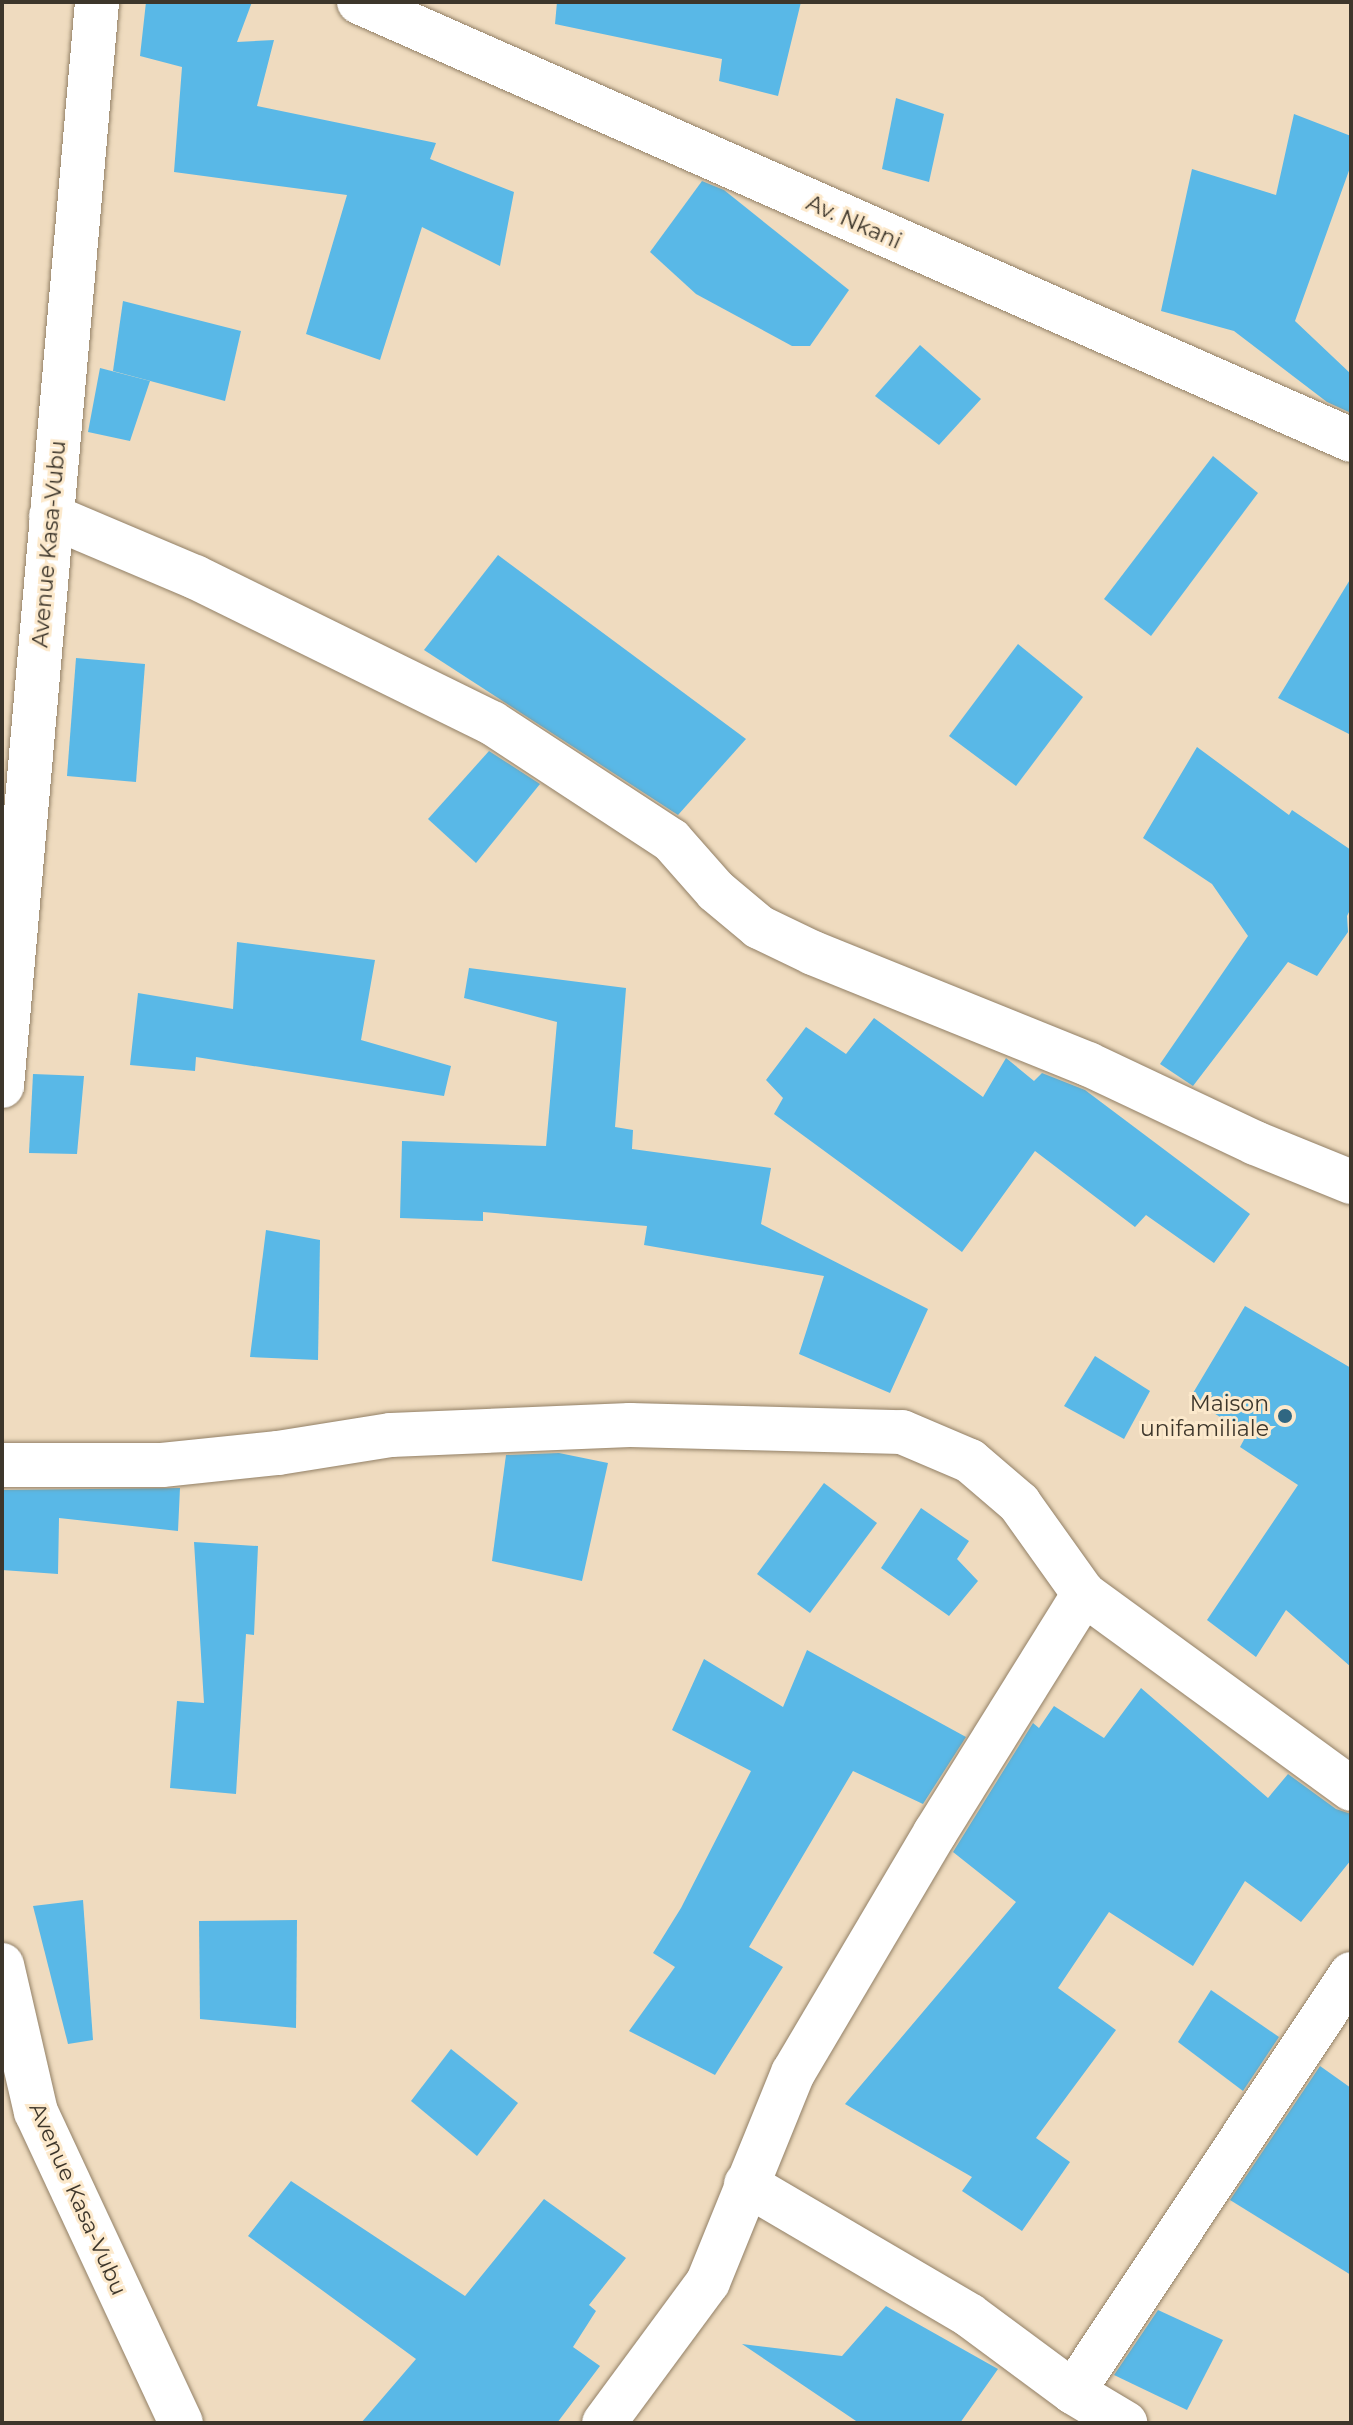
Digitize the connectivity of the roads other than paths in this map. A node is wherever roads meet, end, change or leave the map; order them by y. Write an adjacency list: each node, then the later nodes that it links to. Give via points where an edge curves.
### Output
1 (97, 2): 4 (main road, Avenue Kasa-Vubu)
2 (359, 2): 3 (main road, Av. Nkani)
3 (1351, 440)
4 (51, 516): 5 (main road, Avenue Kasa-Vubu); 6 (main road, via 195,577 492,723 671,840 716,891 759,927 1088,1064)
5 (2, 1086)
6 (1351, 1182)
7 (2, 1465): 8 (main road, via 162,1465 391,1435 630,1425 902,1432 970,1461 1019,1503)
8 (1084, 1594): 9 (main road); 12 (main road, via 793,2073)
9 (1351, 1789)
10 (2, 1965): 14 (main road, Avenue Kasa-Vubu, via 36,2112)
11 (1351, 1974): 13 (main road)
12 (746, 2184): 13 (main road, via 969,2315); 15 (main road, via 708,2282)
13 (1073, 2392): 16 (main road)
14 (181, 2423)
15 (604, 2423)
16 (1125, 2423)

